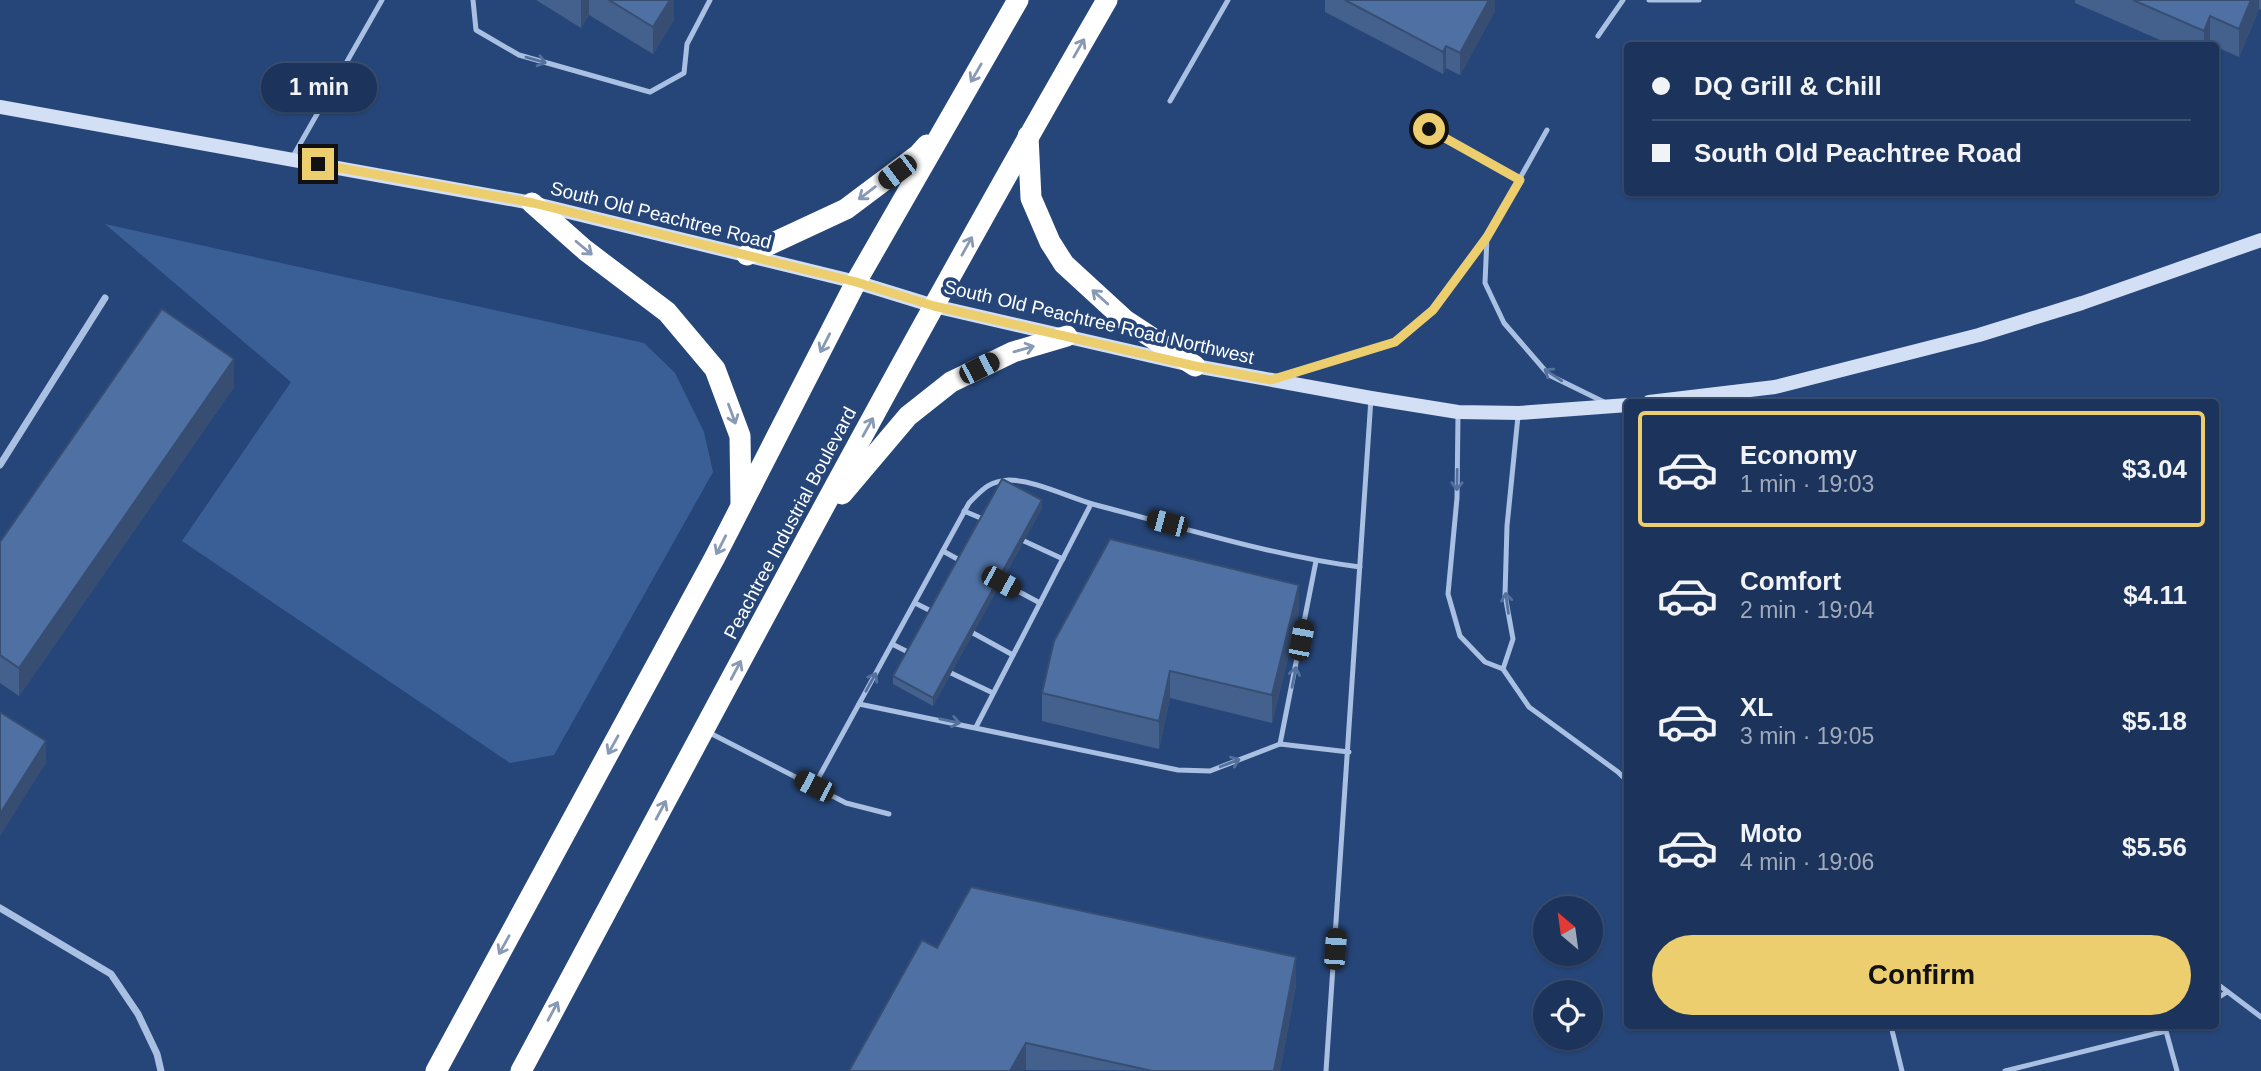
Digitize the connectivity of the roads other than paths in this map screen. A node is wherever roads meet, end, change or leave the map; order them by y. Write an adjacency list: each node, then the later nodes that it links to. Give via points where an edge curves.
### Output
1 (382, 0): 17 (lane)
2 (473, 0): 3 (lane, one-way to 3, via 476,30 519,55 650,92 684,73 687,44)
3 (710, 0)
4 (1018, 0): 13 (highway, one-way to 13)
5 (1107, 0): 16 (highway, Peachtree Industrial Boulevard, one-way to 5)
6 (1228, 0): 11 (lane)
7 (1623, 0): 10 (lane)
8 (1649, 0): 9 (lane)
9 (1699, 0)
10 (1598, 36)
11 (1170, 101)
12 (0, 107): 17 (street, South Old Peachtree Road)
13 (953, 114): 22 (highway, one-way to 22, via 918,155 846,209); 23 (highway)
14 (1429, 129): 18 (lane)
15 (1547, 130): 18 (lane)
16 (1028, 136): 25 (highway, Peachtree Industrial Boulevard, one-way to 16); 27 (highway, one-way to 16, via 1125,320 1064,264 1031,198)
17 (291, 159): 19 (street, South Old Peachtree Road)
18 (1520, 180): 20 (lane)
19 (533, 203): 22 (street, South Old Peachtree Road); 36 (highway, one-way to 36, via 585,250 667,312 715,369 740,436)
20 (1487, 237): 28 (lane, via 1433,310 1395,342); 31 (lane, one-way to 20, via 1549,375 1504,323 1485,283)
21 (2261, 240): 30 (street, via 1979,335 1775,387)
22 (747, 255): 23 (street, South Old Peachtree Road)
23 (856, 282): 25 (street, South Old Peachtree Road Northwest); 36 (highway, one-way to 36)
24 (105, 298): 34 (street)
25 (934, 306): 26 (street, South Old Peachtree Road Northwest); 38 (highway, Peachtree Industrial Boulevard, one-way to 25)
26 (1067, 336): 27 (street, South Old Peachtree Road Northwest); 38 (highway, one-way to 26, via 908,416 951,382 1013,352)
27 (1195, 366): 28 (street, South Old Peachtree Road Northwest)
28 (1271, 380): 29 (street, South Old Peachtree Road Northwest)
29 (1371, 398): 32 (street, South Old Peachtree Road Northwest); 45 (lane)
30 (1674, 399)
31 (1620, 406): 33 (street, South Old Peachtree Road Northwest)
32 (1458, 412): 33 (street, South Old Peachtree Road Northwest); 54 (lane, one-way to 54, via 1457,498 1448,594 1460,636 1485,662)
33 (1519, 413): 54 (lane, one-way to 33, via 1513,639 1505,595)
34 (0, 465)
35 (1091, 504): 37 (lane, via 1010,480 988,484); 42 (lane); 44 (lane)
36 (741, 508): 74 (highway, one-way to 74)
37 (964, 511): 39 (lane); 41 (lane)
38 (822, 512): 59 (highway, Peachtree Industrial Boulevard, one-way to 38)
39 (984, 519)
40 (1024, 541): 42 (lane)
41 (943, 551): 43 (lane); 47 (lane)
42 (1063, 559): 48 (lane)
43 (961, 561)
44 (1317, 561): 45 (lane); 60 (lane, one-way to 44)
45 (1360, 566): 61 (lane)
46 (1001, 582): 48 (lane)
47 (915, 603): 49 (lane); 51 (lane)
48 (1040, 603): 53 (lane)
49 (933, 612)
50 (973, 633): 53 (lane)
51 (892, 644): 52 (lane); 57 (lane, one-way to 51)
52 (910, 653)
53 (1013, 655): 56 (lane)
54 (1503, 669): 62 (lane, via 1528,706)
55 (951, 673): 56 (lane)
56 (993, 693): 58 (lane)
57 (859, 704): 58 (lane, one-way to 58); 63 (lane)
58 (976, 727): 60 (lane, one-way to 60, via 1178,769 1210,771)
59 (704, 730): 63 (lane); 75 (highway, Peachtree Industrial Boulevard, one-way to 59)
60 (1280, 744): 61 (lane)
61 (1349, 751): 76 (lane)
62 (1624, 778)
63 (814, 786): 64 (lane, via 846,803)
64 (889, 814)
65 (0, 908): 73 (street, via 111,974 138,1014)
66 (2219, 985): 67 (lane)
67 (2227, 992): 68 (lane); 69 (lane)
68 (2219, 997)
69 (2261, 1017)
70 (1892, 1029): 77 (lane)
71 (2169, 1029): 72 (lane)
72 (2166, 1031): 78 (lane); 79 (lane)
73 (161, 1071)
74 (436, 1071)
75 (521, 1071)
76 (1326, 1071)
77 (1902, 1071)
78 (2005, 1071)
79 (2177, 1071)

